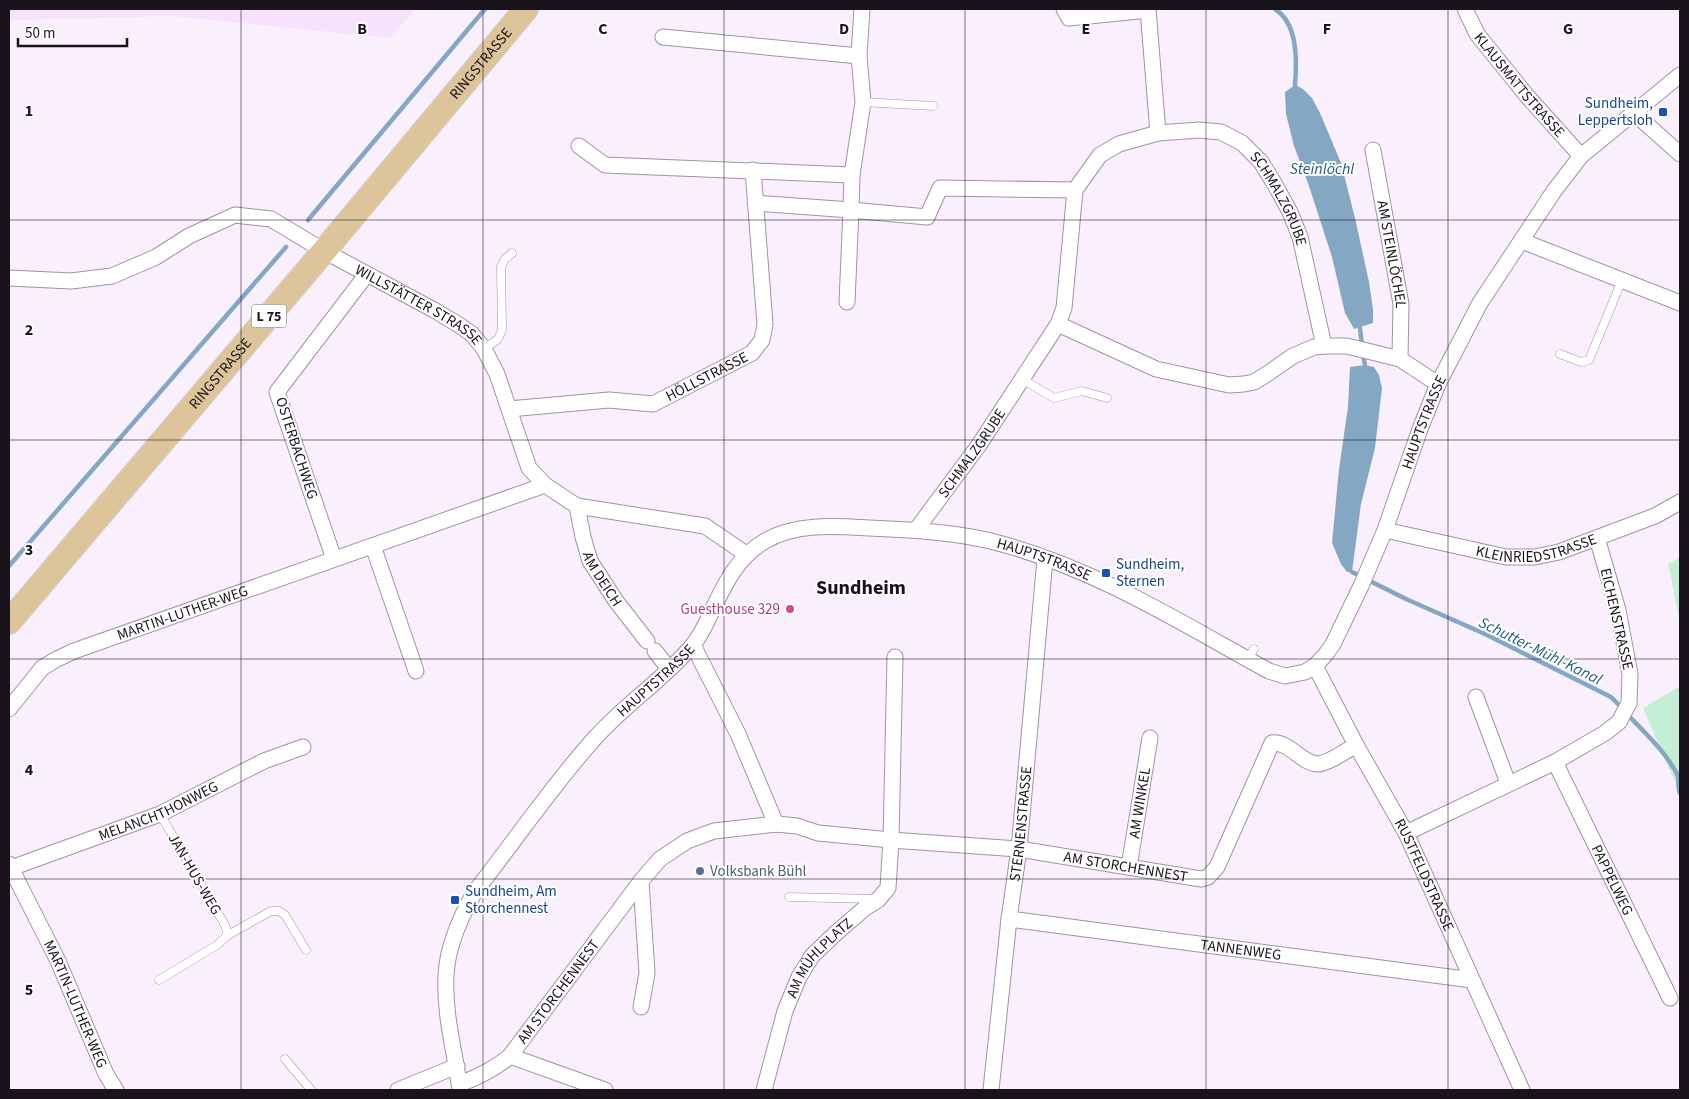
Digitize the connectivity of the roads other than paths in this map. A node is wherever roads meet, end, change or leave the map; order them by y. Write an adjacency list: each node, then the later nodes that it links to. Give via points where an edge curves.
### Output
1 (526, 9): 23 (main road, RINGSTRASSE / L 75)
2 (862, 9): 7 (street)
3 (1064, 9): 4 (street, via 1069,18)
4 (1148, 9): 12 (street)
5 (1465, 9): 16 (street, KLAUSMATTSTRASSE, via 1477,34)
6 (663, 37): 7 (street)
7 (859, 56): 9 (street)
8 (1680, 76): 11 (street, HAUPTSTRASSE)
9 (862, 102): 10 (lane); 18 (street)
10 (933, 106)
11 (1634, 113): 15 (street); 16 (street, HAUPTSTRASSE)
12 (1158, 133): 19 (street, SCHMALZGRUBE, via 1119,144 1100,155); 31 (street, SCHMALZGRUBE, via 1221,132 1242,143 1260,162 1290,212 1300,238)
13 (579, 146): 17 (street, via 605,165)
14 (1373, 150): 34 (street, AM STEINLÖCHEL, via 1401,304)
15 (1680, 154)
16 (1581, 156): 22 (street, HAUPTSTRASSE)
17 (753, 170): 18 (street); 20 (street, HÖLLSTRASSE)
18 (852, 175): 21 (street)
19 (1075, 190): 21 (street, via 940,188 927,218); 30 (street, SCHMALZGRUBE, via 1064,308)
20 (755, 203): 21 (street); 38 (street, HÖLLSTRASSE, via 765,324 762,340 752,353 653,404 609,400)
21 (851, 210): 28 (street)
22 (1522, 241): 27 (street); 36 (street, HAUPTSTRASSE, via 1480,303)
23 (324, 251): 25 (street, WILLSTÄTTER STRASSE); 26 (street, WILLSTÄTTER STRASSE, via 271,219 235,215 189,236 156,257 112,276 71,281); 49 (main road, RINGSTRASSE / L 75)
24 (512, 253): 32 (lane, via 501,267 502,330 498,339)
25 (367, 274): 32 (street, WILLSTÄTTER STRASSE, via 459,325 472,334); 48 (street, OSTERBACHWEG, via 277,392)
26 (9, 278)
27 (1622, 280): 29 (street); 33 (lane, via 1589,360 1581,362)
28 (847, 302)
29 (1680, 302)
30 (1058, 324): 31 (street, via 1156,369 1229,385 1254,382 1292,356); 35 (street, SCHMALZGRUBE)
31 (1324, 346): 34 (street, via 1347,346)
32 (484, 349): 38 (street, WILLSTÄTTER STRASSE)
33 (1560, 354)
34 (1400, 359): 36 (street)
35 (1022, 379): 37 (lane, via 1054,398 1082,391); 42 (street, SCHMALZGRUBE, via 979,445)
36 (1438, 384): 43 (street, HAUPTSTRASSE)
37 (1107, 398)
38 (509, 409): 39 (street, WILLSTÄTTER STRASSE, via 529,468)
39 (545, 486): 41 (street, WILLSTÄTTER STRASSE); 45 (street, MARTIN-LUTHER-WEG)
40 (1680, 502): 44 (street, KLEINRIEDSTRASSE, via 1655,516)
41 (578, 506): 46 (street, WILLSTÄTTER STRASSE, via 705,526); 53 (street, AM DEICH, via 590,560 616,601)
42 (916, 530): 46 (street, HAUPTSTRASSE, via 826,527 799,530 779,534); 47 (street, HAUPTSTRASSE, via 999,543)
43 (1385, 530): 44 (street, KLEINRIEDSTRASSE, via 1506,557 1535,557 1559,552); 52 (street, HAUPTSTRASSE, via 1342,628)
44 (1597, 538): 60 (street, EICHENSTRASSE, via 1618,610 1627,656 1629,703 1619,722)
45 (374, 546): 48 (street, MARTIN-LUTHER-WEG); 54 (street)
46 (746, 554): 50 (street, HAUPTSTRASSE, via 725,582)
47 (1045, 558): 52 (street, HAUPTSTRASSE, via 1107,583 1251,654 1268,672 1284,676 1305,672); 66 (street, STERNENSTRASSE)
48 (334, 559): 56 (street, MARTIN-LUTHER-WEG, via 55,660 42,668)
49 (9, 622)
50 (693, 645): 53 (street, HAUPTSTRASSE); 63 (street, via 738,734)
51 (895, 656): 65 (street)
52 (1315, 666): 58 (street, RUSTFELDSTRASSE)
53 (669, 669): 81 (street, HAUPTSTRASSE, via 595,738 466,908 451,947 446,975 447,1012)
54 (416, 671)
55 (1476, 697): 61 (street)
56 (9, 709)
57 (1150, 738): 68 (street, AM WINKEL)
58 (1356, 745): 64 (street, RUSTFELDSTRASSE); 68 (street, AM STORCHENNEST, via 1318,764 1278,742 1272,743 1217,867 1201,880)
59 (303, 747): 62 (street, MELANCHTHONWEG, via 264,761)
60 (1555, 762): 61 (street, EICHENSTRASSE); 77 (street, PAPPELWEG)
61 (1508, 783): 64 (street, EICHENSTRASSE)
62 (160, 814): 67 (street, MELANCHTHONWEG); 73 (lane, JAN-HUS-WEG, via 225,924)
63 (776, 824): 65 (street, AM STORCHENNEST, via 818,833); 69 (street, AM STORCHENNEST, via 714,830 688,841 660,859)
64 (1406, 833): 76 (street, RUSTFELDSTRASSE)
65 (891, 840): 66 (street, AM STORCHENNEST); 71 (street, AM MÜHLPLATZ, via 888,888)
66 (1019, 850): 68 (street, AM STORCHENNEST); 72 (street, STERNENSTRASSE)
67 (10, 866): 83 (street, MARTIN-LUTHER-WEG, via 58,961 106,1074)
68 (1129, 867)
69 (641, 881): 78 (street, via 647,973); 79 (street, AM STORCHENNEST)
70 (789, 897): 71 (lane)
71 (878, 900): 87 (street, AM MÜHLPLATZ, via 812,956 799,977 784,1011)
72 (1009, 919): 76 (street, TANNENWEG); 88 (street, STERNENSTRASSE)
73 (228, 935): 74 (lane, via 271,911 279,911 285,915); 75 (lane)
74 (306, 950)
75 (159, 980)
76 (1472, 980): 89 (street, RUSTFELDSTRASSE)
77 (1670, 998)
78 (641, 1007)
79 (510, 1056): 82 (street, AM STORCHENNEST); 86 (street)
80 (285, 1059): 84 (lane)
81 (457, 1066): 82 (street, HAUPTSTRASSE); 85 (street)
82 (460, 1087)
83 (116, 1090)
84 (311, 1090)
85 (398, 1090)
86 (605, 1090)
87 (764, 1090)
88 (991, 1090)
89 (1522, 1090)

